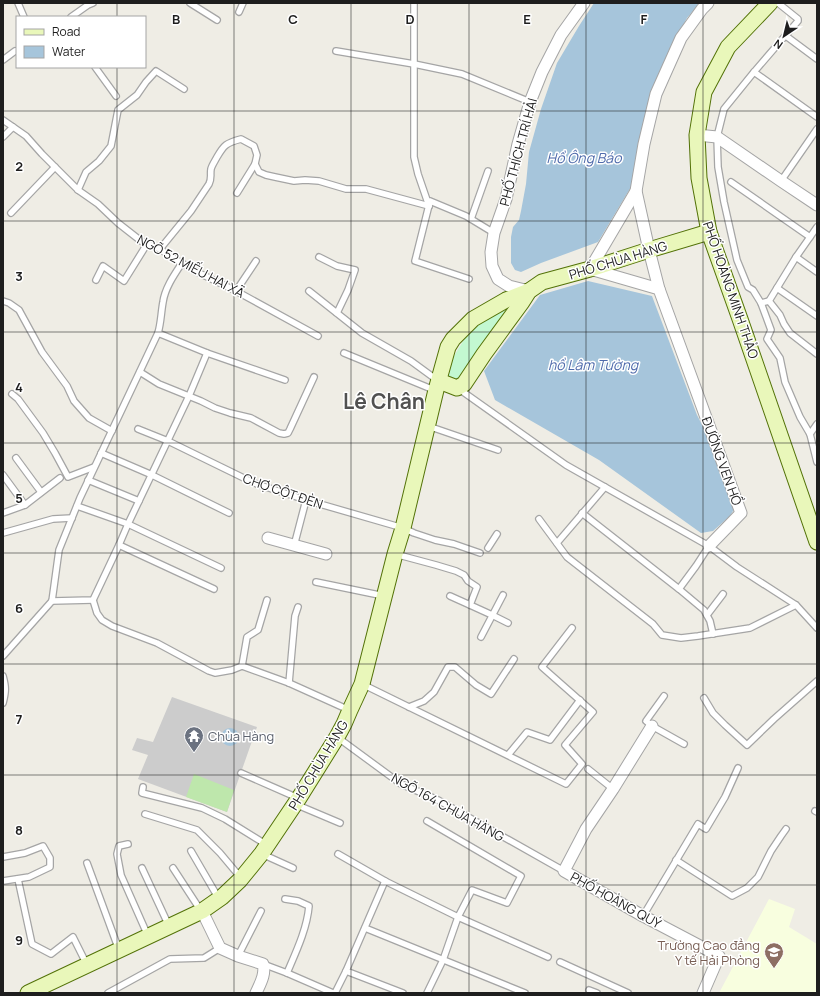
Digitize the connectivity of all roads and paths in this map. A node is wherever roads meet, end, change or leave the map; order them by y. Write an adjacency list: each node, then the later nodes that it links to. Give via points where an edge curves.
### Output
1 (18, 3): 11 (lane)
2 (93, 3): 12 (lane)
3 (190, 3): 13 (lane)
4 (243, 3): 10 (lane)
5 (414, 3): 19 (lane)
6 (584, 3): 24 (street, PHỐ THÍCH TRÍ HẢI, via 561,35)
7 (708, 3): 38 (street, via 681,38 656,94)
8 (770, 3): 29 (street, PHỐ HOÀNG MINH THẢO, via 728,47 704,92)
9 (778, 3): 14 (lane, via 798,19 797,24)
10 (239, 12)
11 (24, 16)
12 (72, 16)
13 (217, 20)
14 (786, 36): 17 (lane); 21 (lane)
15 (16, 51): 18 (lane)
16 (336, 51): 19 (lane)
17 (817, 59)
18 (3, 60)
19 (414, 64): 24 (lane, via 462,74); 41 (lane, via 414,157)
20 (96, 68): 23 (lane)
21 (754, 72): 25 (lane); 31 (lane, via 724,109)
22 (184, 90): 37 (lane, via 156,71 137,96 118,110 111,146 86,172)
23 (116, 96)
24 (530, 102): 46 (street, PHỐ THÍCH TRÍ HẢI, via 506,199)
25 (817, 117)
26 (3, 120): 27 (lane, NGÕ 52 MIẾU HAI XÃ)
27 (13, 127): 30 (lane); 33 (lane, NGÕ 52 MIẾU HAI XÃ, via 26,136)
28 (817, 129): 35 (lane)
29 (697, 135): 31 (street); 45 (street, PHỐ HOÀNG MINH THẢO, via 699,178)
30 (3, 137)
31 (717, 137): 35 (street); 66 (lane, via 718,167 736,260 748,287 753,290)
32 (255, 164): 39 (lane); 41 (lane, via 259,172 266,175 294,181 320,181 346,189 366,189); 49 (lane, via 257,155 254,146 241,139 223,147 210,170 209,184)
33 (55, 168): 37 (lane, NGÕ 52 MIẾU HAI XÃ); 42 (lane)
34 (488, 171): 43 (lane)
35 (781, 181): 40 (street)
36 (731, 182): 47 (lane)
37 (78, 190): 48 (lane, NGÕ 52 MIẾU HAI XÃ, via 140,241)
38 (636, 191): 50 (street); 55 (street)
39 (237, 193)
40 (817, 205)
41 (428, 206): 43 (lane, via 430,201); 57 (lane, via 415,261)
42 (11, 213)
43 (471, 219): 46 (lane)
44 (817, 227): 47 (lane)
45 (709, 232): 50 (street, PHỐ CHÙA HÀNG); 112 (street, PHỐ HOÀNG MINH THẢO)
46 (494, 233): 63 (street, PHỐ THÍCH TRÍ HẢI, via 492,266 498,279 509,286)
47 (810, 237): 52 (lane)
48 (148, 244): 49 (lane, NGÕ 52 MIẾU HAI XÃ); 58 (lane, via 124,281 103,266)
49 (160, 249): 54 (lane, NGÕ 52 MIẾU HAI XÃ)
50 (649, 250): 55 (street, PHỐ CHÙA HÀNG); 60 (street)
51 (319, 257): 67 (lane, via 337,266 355,270)
52 (796, 257): 56 (lane); 59 (lane)
53 (256, 261): 61 (lane)
54 (182, 263): 61 (lane, NGÕ 52 MIẾU HAI XÃ); 69 (lane, via 172,277 163,301)
55 (590, 269): 60 (street); 63 (street, PHỐ CHÙA HÀNG, via 542,282)
56 (817, 272)
57 (468, 279)
58 (96, 280)
59 (778, 288): 65 (lane); 68 (lane)
60 (659, 289): 116 (street, ĐƯỜNG VEN HỒ, via 741,512)
61 (236, 291): 70 (lane, NGÕ 52 MIẾU HAI XÃ)
62 (309, 291): 67 (lane)
63 (529, 291): 77 (street, PHỐ CHÙA HÀNG, via 506,300 473,319 453,339 448,347); 78 (street, PHỐ CHÙA HÀNG, via 464,384)
64 (3, 301): 84 (lane, via 19,310 42,352 67,386 74,401 89,418)
65 (769, 301): 66 (lane); 73 (lane, via 790,333)
66 (760, 303): 85 (lane, via 771,330 767,339 780,358 785,382)
67 (337, 313): 77 (lane, via 362,333 411,361)
68 (817, 316)
69 (158, 333): 71 (lane); 74 (lane)
70 (318, 336)
71 (207, 353): 76 (lane); 80 (lane)
72 (344, 353): 77 (lane)
73 (817, 354)
74 (140, 372): 80 (lane, via 159,384); 84 (lane)
75 (314, 377): 80 (lane, via 288,433 284,434 250,418 225,412)
76 (284, 380)
77 (437, 386): 78 (street); 82 (street, PHỐ CHÙA HÀNG)
78 (457, 388): 96 (lane, via 566,465)
79 (12, 394): 91 (lane, via 43,433 68,477)
80 (189, 396): 86 (lane)
81 (817, 424): 85 (lane)
82 (427, 425): 87 (lane); 108 (street, PHỐ CHÙA HÀNG)
83 (138, 429): 86 (lane, CHỢ CỘT ĐÈN)
84 (112, 431): 88 (lane)
85 (810, 434): 90 (lane)
86 (168, 441): 93 (lane); 98 (lane, CHỢ CỘT ĐÈN, via 254,483)
87 (498, 450)
88 (101, 453): 91 (lane); 93 (lane)
89 (16, 458): 97 (lane)
90 (817, 462)
91 (94, 467): 95 (lane)
92 (3, 475): 100 (lane)
93 (152, 475): 99 (lane); 103 (lane)
94 (60, 478): 97 (lane)
95 (88, 480): 99 (lane); 101 (lane)
96 (605, 487): 104 (lane); 116 (lane)
97 (41, 492): 100 (lane)
98 (306, 500): 108 (lane, CHỢ CỘT ĐÈN); 115 (lane)
99 (139, 501): 107 (lane)
100 (25, 504): 102 (lane)
101 (77, 506): 105 (lane); 107 (lane)
102 (3, 513)
103 (229, 513)
104 (582, 513): 113 (lane); 124 (lane)
105 (72, 518): 109 (lane, via 53,519); 131 (lane, via 59,550)
106 (539, 519): 113 (lane)
107 (128, 524): 114 (lane); 121 (lane)
108 (403, 528): 118 (lane, CHỢ CỘT ĐÈN); 120 (street, PHỐ CHÙA HÀNG)
109 (3, 533)
110 (497, 534): 117 (lane)
111 (268, 538): 115 (street)
112 (817, 542)
113 (557, 544): 140 (lane, via 567,557 652,624 662,635 681,638)
114 (119, 546): 123 (lane); 129 (lane)
115 (294, 546): 119 (street)
116 (709, 546): 124 (lane); 133 (lane)
117 (488, 548)
118 (480, 553)
119 (326, 554)
120 (395, 554): 128 (street, PHỐ CHÙA HÀNG); 132 (lane, via 464,575 477,587)
121 (221, 568)
122 (316, 582): 128 (lane)
123 (214, 589)
124 (679, 589): 136 (lane, via 704,610)
125 (723, 594): 136 (lane)
126 (503, 595): 135 (lane)
127 (450, 596): 132 (lane)
128 (384, 597): 148 (street, PHỐ CHÙA HÀNG)
129 (93, 600): 131 (lane); 144 (lane, via 102,620 209,671 215,673)
130 (267, 600): 144 (lane, via 258,630 247,637)
131 (52, 601): 142 (lane)
132 (470, 605): 135 (lane)
133 (796, 605): 139 (lane); 140 (lane, via 750,628)
134 (298, 607): 147 (lane, via 295,616)
135 (492, 615): 137 (lane); 141 (lane)
136 (707, 616): 140 (lane)
137 (508, 623)
138 (572, 628): 151 (lane, via 542,667)
139 (817, 628)
140 (713, 634)
141 (481, 637)
142 (3, 656)
143 (514, 659): 153 (lane, via 491,694 476,686 456,666 448,667 434,692 424,701)
144 (242, 666): 147 (lane)
145 (3, 676): 152 (lane, via 6,693)
146 (817, 681): 150 (lane, via 747,745 713,713)
147 (290, 683): 154 (lane)
148 (362, 684): 153 (lane); 154 (street, PHỐ CHÙA HÀNG)
149 (664, 696): 155 (lane, via 646,721)
150 (704, 698)
151 (580, 700): 158 (lane, via 550,740 527,732); 158 (lane, via 593,712 565,745 582,764 566,784)
152 (3, 703)
153 (409, 707): 158 (lane)
154 (350, 710): 156 (street, PHỐ CHÙA HÀNG)
155 (652, 726): 157 (lane); 163 (street, PHỐ HOÀNG QUÝ)
156 (337, 737): 164 (street, PHỐ CHÙA HÀNG); 179 (lane, NGÕ 164 CHÙA HÀNG, via 401,784 438,800)
157 (684, 744)
158 (508, 755)
159 (738, 768): 174 (lane, via 706,829 698,824)
160 (588, 769): 163 (lane)
161 (241, 773): 164 (lane)
162 (143, 788): 170 (lane, via 142,793 202,808 225,819)
163 (613, 790): 179 (street, PHỐ HOÀNG QUÝ, via 586,829)
164 (297, 801): 167 (lane); 170 (street, PHỐ CHÙA HÀNG)
165 (145, 814): 180 (lane, via 197,830 220,852)
166 (427, 821): 189 (lane, via 521,876 507,903 472,890)
167 (340, 823)
168 (786, 829): 174 (lane, via 758,877 747,888 732,896)
169 (128, 844): 192 (lane, via 119,846 117,854 121,875)
170 (265, 849): 178 (lane); 180 (street, PHỐ CHÙA HÀNG)
171 (192, 852): 184 (lane)
172 (338, 854): 183 (lane)
173 (3, 857): 181 (lane, via 43,846 50,858 50,867 30,877)
174 (676, 860): 188 (lane)
175 (87, 863): 194 (lane)
176 (142, 868): 190 (lane)
177 (173, 868): 187 (lane)
178 (293, 868)
179 (564, 871): 188 (street, PHỐ HOÀNG QUÝ)
180 (241, 878): 184 (street, PHỐ CHÙA HÀNG)
181 (18, 879): 182 (lane); 200 (lane, via 32,944 51,954 73,937)
182 (3, 881)
183 (385, 881): 189 (lane); 191 (lane)
184 (220, 899): 187 (street, PHỐ CHÙA HÀNG)
185 (284, 899): 202 (lane, via 309,906 305,926)
186 (261, 911): 195 (lane)
187 (202, 912): 190 (street, PHỐ CHÙA HÀNG); 193 (street)
188 (643, 916): 213 (street, PHỐ HOÀNG QUÝ, via 719,956)
189 (458, 917): 196 (lane); 197 (lane)
190 (169, 927): 192 (street, PHỐ CHÙA HÀNG)
191 (364, 928): 197 (lane); 201 (lane)
192 (148, 936): 194 (street, PHỐ CHÙA HÀNG)
193 (220, 948): 195 (street); 205 (lane, via 204,958 170,959)
194 (119, 950): 200 (street, PHỐ CHÙA HÀNG)
195 (238, 956): 199 (street)
196 (548, 957)
197 (443, 960): 209 (lane); 210 (lane)
198 (560, 962): 212 (lane)
199 (264, 964): 202 (lane); 206 (street, via 265,970)
200 (87, 965): 204 (street, PHỐ CHÙA HÀNG)
201 (346, 971): 207 (lane); 208 (lane)
202 (287, 973): 207 (lane)
203 (589, 990): 211 (lane)
204 (28, 993)
205 (108, 993)
206 (256, 993)
207 (334, 993)
208 (403, 993)
209 (427, 993)
210 (525, 993)
211 (597, 993)
212 (628, 993)
213 (703, 993)

